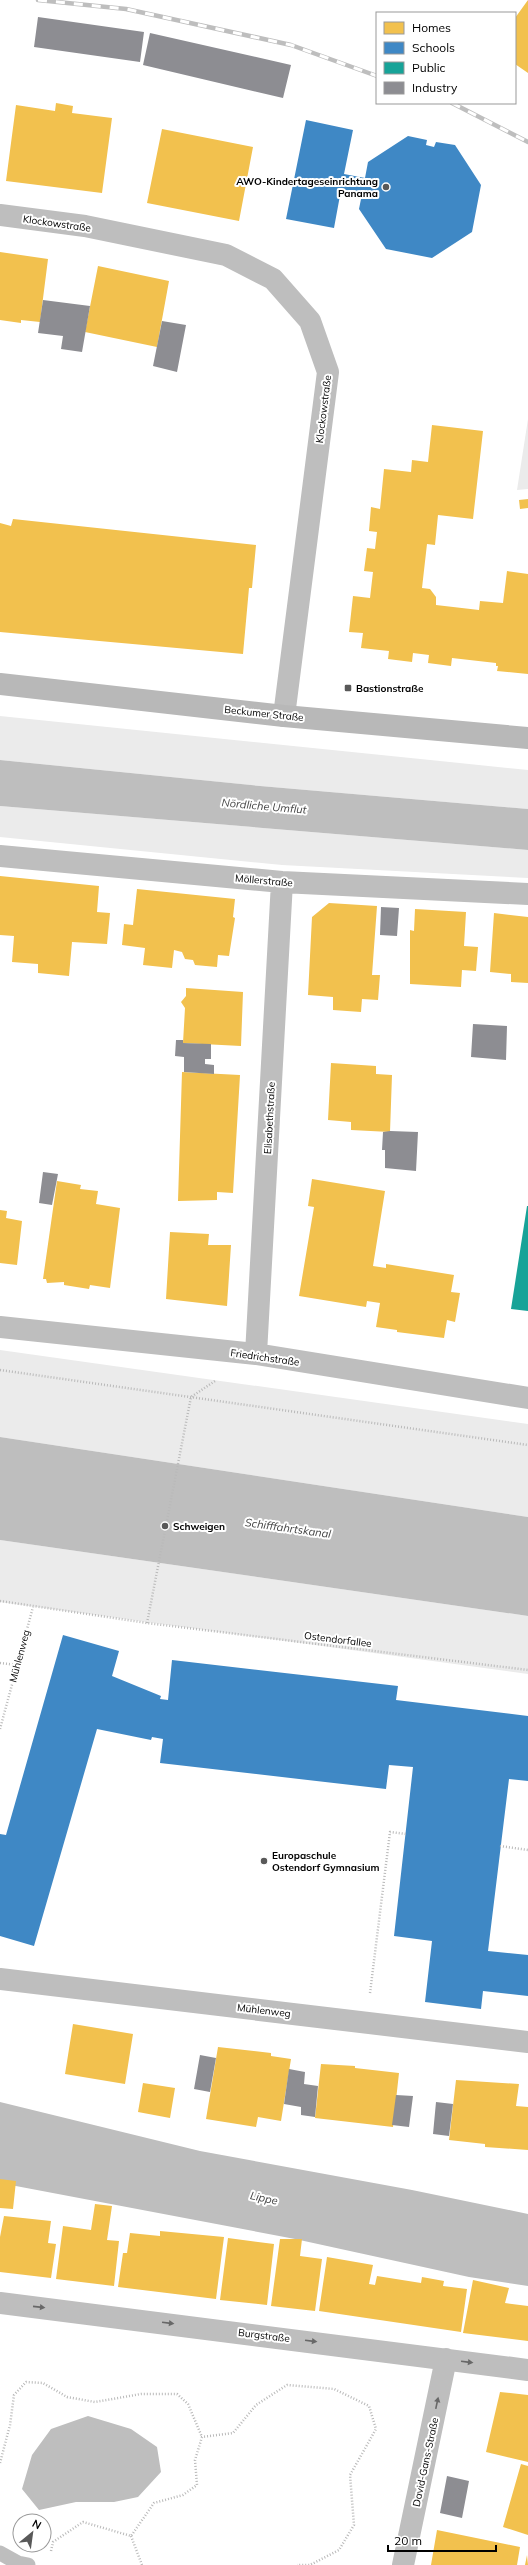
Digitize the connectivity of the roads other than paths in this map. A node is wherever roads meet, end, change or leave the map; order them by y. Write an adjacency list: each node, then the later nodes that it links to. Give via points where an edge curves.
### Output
1 (0, 215): 3 (street, Klockowstraße, via 85,226 226,255 273,279 310,321 328,372)
2 (0, 684): 3 (main road, Beckumer Straße)
3 (284, 716): 4 (main road, Beckumer Straße)
4 (528, 738)
5 (0, 856): 6 (street, Möllerstraße)
6 (282, 882): 7 (street, Möllerstraße); 9 (street, Elisabethstraße)
7 (528, 894)
8 (0, 1327): 9 (street, Friedrichstraße)
9 (256, 1354): 10 (street, Friedrichstraße)
10 (528, 1398)
11 (0, 1979): 12 (street, Mühlenweg)
12 (528, 2042)
13 (0, 2302): 14 (street, Burgstraße, one-way to 14)
14 (446, 2359): 15 (street, Burgstraße, one-way to 15); 18 (street, David-Gans-Straße, one-way to 14)
15 (528, 2370)
16 (0, 2553): 17 (lane, via 18,2563)
17 (28, 2565)
18 (403, 2565)

